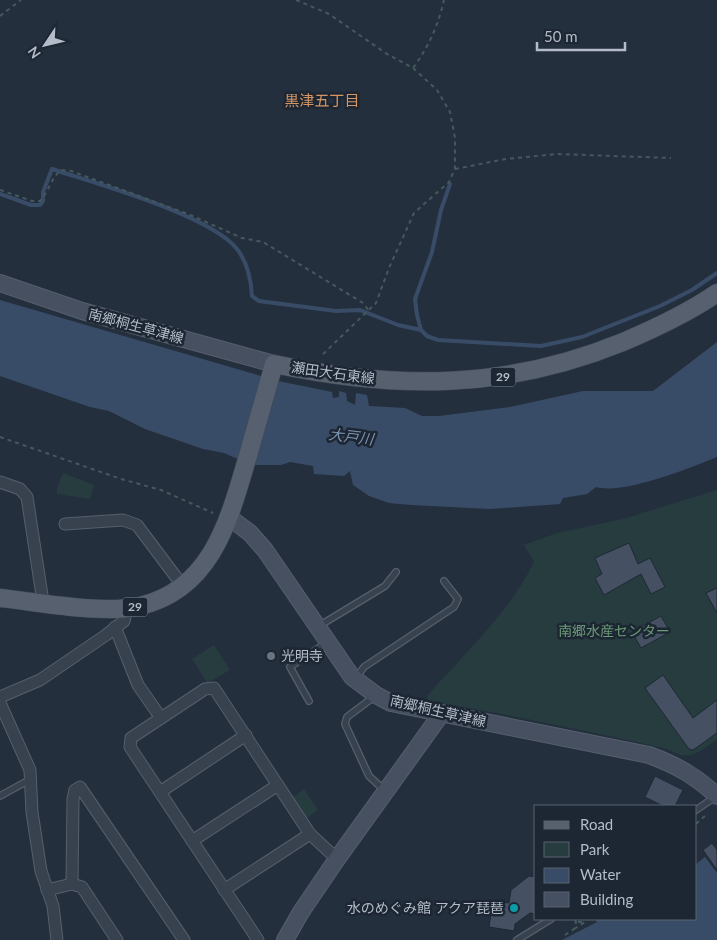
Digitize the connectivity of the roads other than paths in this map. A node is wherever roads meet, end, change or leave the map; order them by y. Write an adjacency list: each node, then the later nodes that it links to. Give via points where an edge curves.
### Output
1 (0, 283): 3 (main road, 南郷桐生草津線)
2 (717, 293): 3 (main road, 瀬田大石東線 / 29, via 656,328 592,354 494,379 427,383)
3 (272, 369): 5 (main road, 瀬田大石東線 / 29)
4 (0, 482): 11 (street, via 20,489 26,497)
5 (231, 513): 9 (main road, 瀬田大石東線 / 29, via 221,539 206,561); 14 (main road, 南郷桐生草津線, via 266,550)
6 (65, 524): 9 (street, via 123,520 137,525)
7 (396, 572): 14 (lane, via 385,586)
8 (444, 581): 16 (lane, via 458,599 454,607 364,667)
9 (182, 585): 12 (main road, 瀬田大石東線 / 29, via 165,597)
10 (0, 598): 11 (main road, 瀬田大石東線 / 29)
11 (43, 602): 12 (main road, 瀬田大石東線 / 29)
12 (127, 608): 13 (street, via 124,620)
13 (115, 627): 18 (street, via 40,680); 22 (street, via 138,685)
14 (317, 627): 15 (main road, 南郷桐生草津線)
15 (327, 642): 16 (main road, 南郷桐生草津線); 19 (lane, via 290,667)
16 (355, 679): 17 (main road, 南郷桐生草津線)
17 (376, 695): 21 (main road, 南郷桐生草津線, via 391,703); 26 (lane, via 347,717 345,724 370,776)
18 (0, 697)
19 (308, 701)
20 (0, 703): 24 (street)
21 (442, 713): 26 (main road); 29 (main road, 南郷桐生草津線, via 649,755 683,768)
22 (162, 718): 23 (street, via 205,689 214,688); 27 (street, via 131,738 130,747)
23 (246, 735): 25 (street); 27 (street)
24 (31, 779): 28 (lane); 35 (street, via 36,844)
25 (278, 784): 31 (street); 32 (street)
26 (386, 791): 33 (main road)
27 (160, 792): 32 (street)
28 (0, 796)
29 (717, 796): 30 (lane)
30 (697, 809)
31 (310, 834): 33 (street); 36 (street)
32 (192, 841): 36 (street)
33 (337, 858): 42 (main road)
34 (72, 884): 35 (street); 39 (street, via 82,887); 40 (street, via 73,799 75,790 80,787)
35 (47, 890): 38 (street, via 53,906)
36 (224, 890): 41 (street)
37 (549, 920): 43 (lane)
38 (57, 940)
39 (117, 940)
40 (184, 940)
41 (258, 940)
42 (285, 940)
43 (517, 940)

